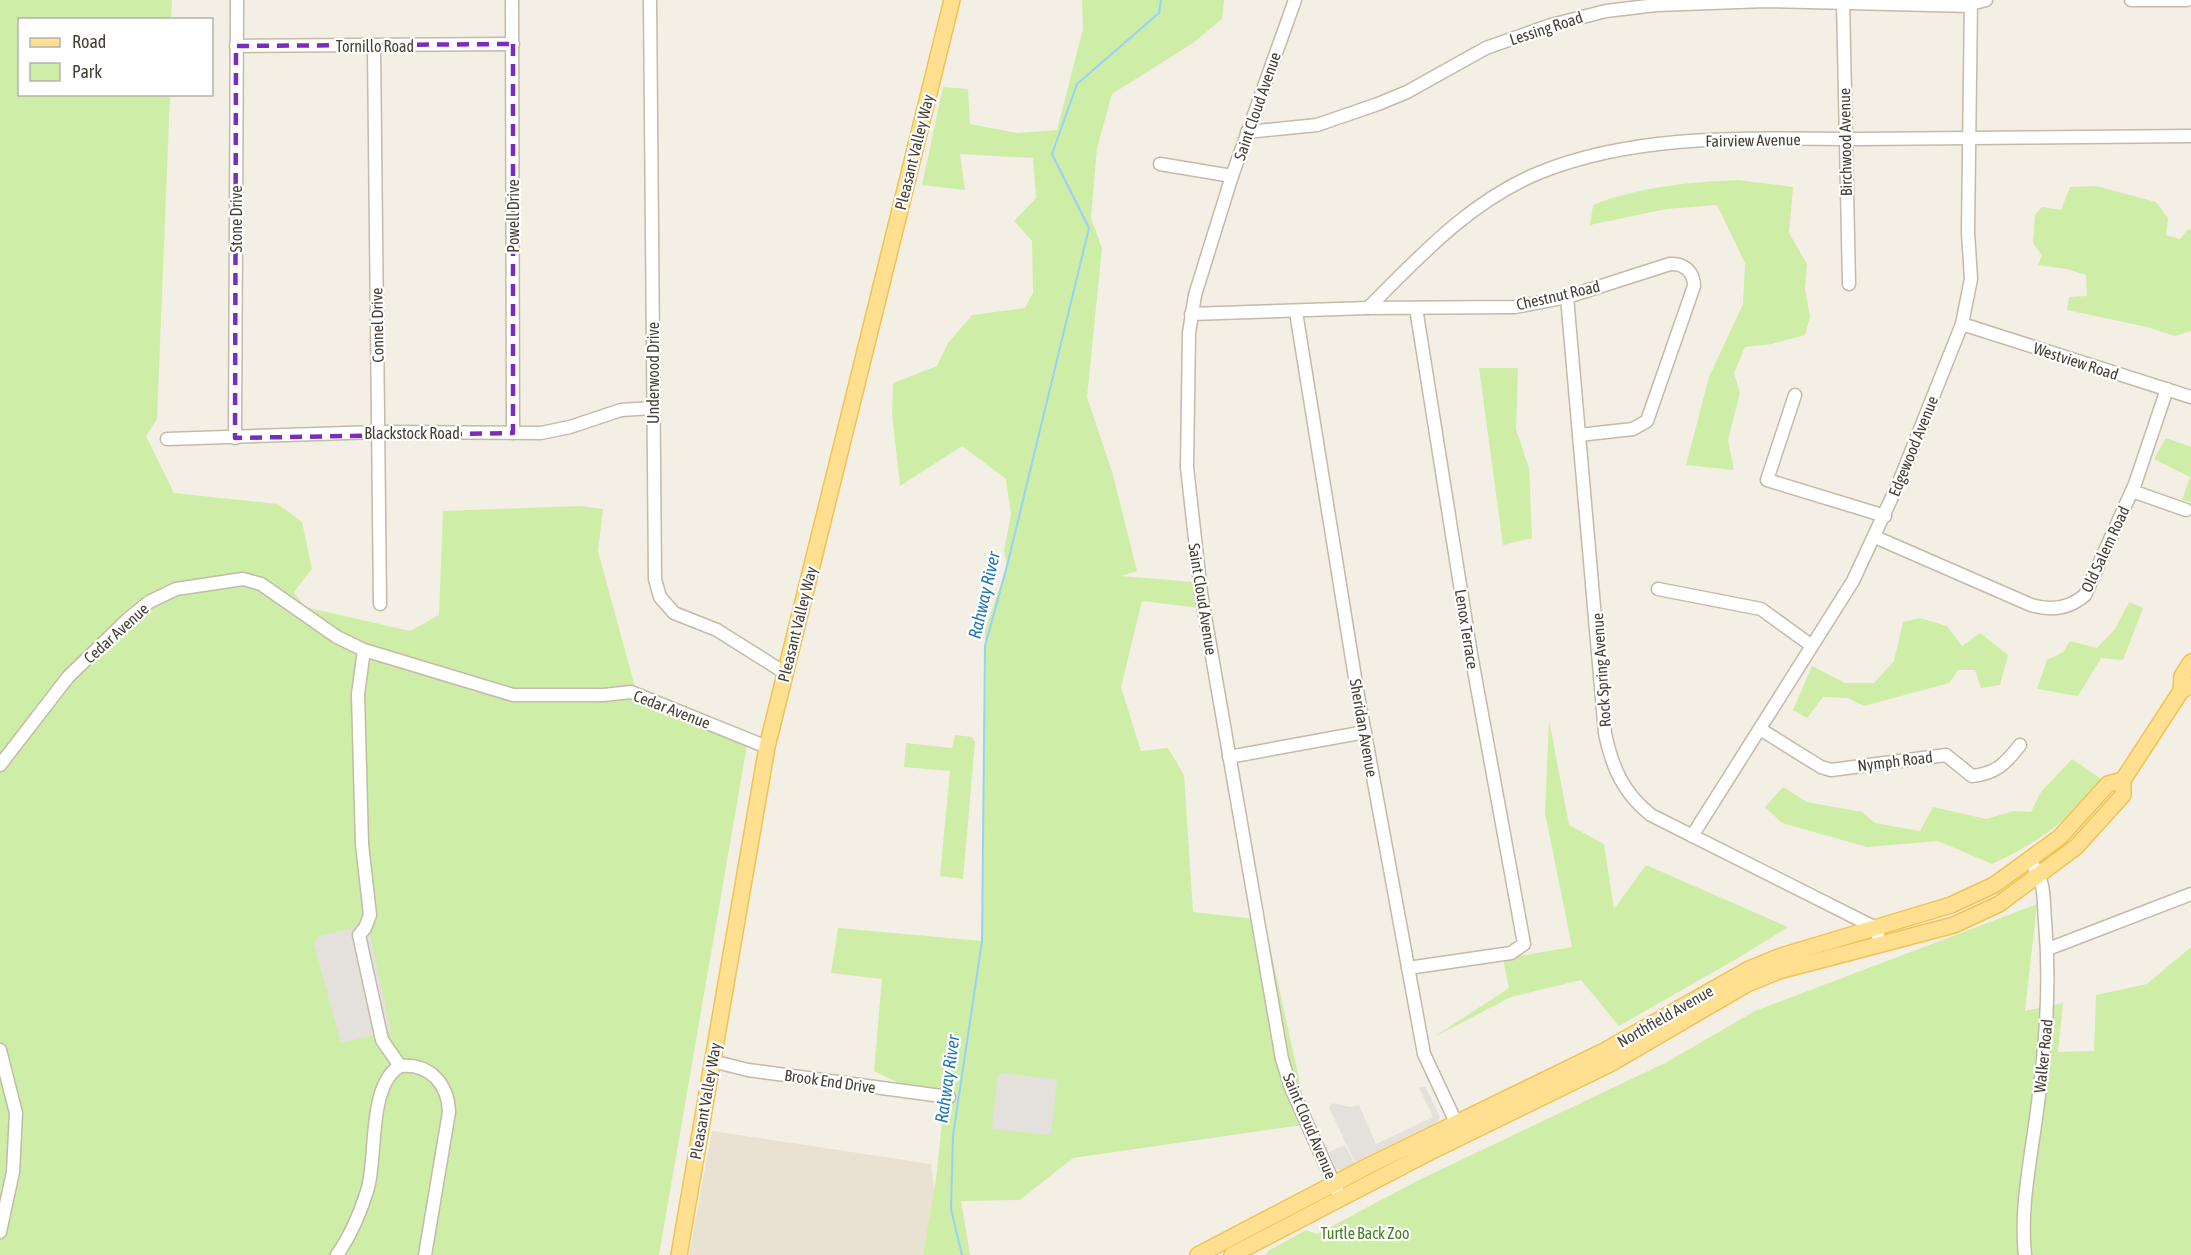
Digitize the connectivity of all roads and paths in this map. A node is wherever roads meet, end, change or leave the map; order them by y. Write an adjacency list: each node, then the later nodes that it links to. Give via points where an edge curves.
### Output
1 (237, 0): 12 (street, Stone Drive)
2 (512, 0): 11 (street, Powell Drive)
3 (650, 0): 30 (street, Underwood Drive)
4 (952, 0): 45 (main road, Pleasant Valley Way)
5 (1295, 0): 14 (street, Saint Cloud Avenue)
6 (1986, 0): 10 (street, Lessing Road)
7 (2131, 0): 8 (street)
8 (2187, 0)
9 (1843, 2): 10 (street, Lessing Road); 14 (street, Lessing Road, via 1656,5 1588,14 1486,48 1378,104 1317,124); 17 (street, Birchwood Avenue)
10 (1971, 3): 16 (street, Edgewood Avenue)
11 (513, 44): 13 (street, Tornillo Road); 32 (street, Powell Drive)
12 (236, 46): 13 (street, Tornillo Road); 34 (street, Stone Drive)
13 (374, 47): 31 (street, Connel Drive)
14 (1247, 132): 19 (street, Saint Cloud Avenue)
15 (2191, 136): 16 (street, Fairview Avenue)
16 (1969, 138): 17 (street, Fairview Avenue); 26 (street, Edgewood Avenue, via 1971,279)
17 (1845, 139): 20 (street, Birchwood Avenue); 22 (street, Fairview Avenue, via 1668,143 1622,148 1540,172 1463,218)
18 (1160, 164): 19 (street)
19 (1232, 176): 25 (street, Saint Cloud Avenue)
20 (1849, 284)
21 (1567, 297): 23 (street, Chestnut Road, via 1515,307); 33 (street, Rock Spring Avenue); 33 (street, Chestnut Road, via 1670,264 1688,269 1694,280 1647,421 1633,429)
22 (1368, 308): 23 (street, Chestnut Road); 24 (street, Chestnut Road)
23 (1416, 308): 63 (street, Lenox Terrace, via 1471,654 1524,938 1521,948 1511,953)
24 (1296, 312): 25 (street, Chestnut Road); 48 (street, Sheridan Avenue)
25 (1191, 314): 51 (street, Saint Cloud Avenue, via 1187,467 1192,534)
26 (1962, 324): 27 (street, Westview Road); 38 (street, Edgewood Avenue)
27 (2166, 389): 29 (street, Westview Road); 36 (street, Old Salem Road)
28 (1795, 395): 38 (street, via 1767,480)
29 (2191, 397)
30 (653, 408): 32 (street, Blackstock Road, via 621,410 557,431); 45 (street, Underwood Drive, via 655,579 660,597 674,613 717,630)
31 (378, 432): 32 (street, Blackstock Road); 34 (street, Blackstock Road); 41 (street, Connel Drive)
32 (513, 433)
33 (1579, 435): 54 (street, Rock Spring Avenue, via 1610,755 1633,800 1651,815)
34 (235, 438): 35 (street, Blackstock Road)
35 (167, 439)
36 (2132, 491): 37 (street); 39 (street, Old Salem Road, via 2085,595 2059,609 2031,605)
37 (2186, 510)
38 (1885, 516): 39 (street, Edgewood Avenue)
39 (1875, 537): 42 (street, Edgewood Avenue)
40 (1658, 589): 42 (street, via 1761,609)
41 (380, 604)
42 (1812, 646): 47 (street, Edgewood Avenue)
43 (364, 650): 50 (street, Cedar Avenue, via 513,695 631,692); 52 (street, Cedar Avenue, via 338,637 261,584 243,579 176,589 149,602 68,676); 66 (street, via 358,694 362,844 370,915 360,935 382,1040)
44 (2191, 662): 46 (main road, Northfield Avenue, via 2182,676)
45 (785, 673): 50 (main road, Pleasant Valley Way)
46 (2186, 688): 53 (main road, Northfield Avenue)
47 (1760, 729): 49 (street, Nymph Road, via 1831,770 1946,755 1972,776 1982,776 1999,770); 54 (street, Edgewood Avenue)
48 (1365, 732): 51 (street); 63 (street, Sheridan Avenue)
49 (2020, 744)
50 (767, 747): 65 (main road, Pleasant Valley Way)
51 (1229, 757): 69 (street, Saint Cloud Avenue, via 1282,1059)
52 (0, 765)
53 (2123, 780): 55 (main road, Northfield Avenue, via 2108,784 2060,837); 56 (main road, Northfield Avenue, via 2123,795 2103,820)
54 (1692, 836): 58 (street, Rock Spring Avenue)
55 (2030, 861): 56 (street); 59 (main road, Northfield Avenue, via 1994,885 1951,905)
56 (2041, 875): 61 (main road, Northfield Avenue, via 1998,904 1954,925); 62 (street, Walker Road)
57 (2191, 894): 62 (street)
58 (1842, 912): 59 (street, Rock Spring Avenue); 60 (street, via 1850,923)
59 (1876, 928): 60 (main road, Northfield Avenue); 61 (street)
60 (1850, 936): 68 (main road, Northfield Avenue, via 1749,969)
61 (1880, 945): 68 (main road, Northfield Avenue, via 1779,971 1747,984 1610,1064)
62 (2048, 949): 76 (street, Walker Road, via 2047,1026 2025,1203)
63 (1408, 968): 68 (street, Sheridan Avenue, via 1424,1054)
64 (0, 1050): 70 (street, via 16,1113 13,1172)
65 (712, 1061): 67 (street, Brook End Drive, via 748,1070); 74 (main road, Pleasant Valley Way)
66 (398, 1062): 72 (street, via 379,1098 368,1187 357,1220); 73 (street, via 419,1067 441,1080 449,1100)
67 (949, 1097)
68 (1459, 1129): 69 (main road, Northfield Avenue)
69 (1337, 1191): 71 (main road, Northfield Avenue); 75 (main road, Northfield Avenue)
70 (0, 1232)
71 (1208, 1253)
72 (337, 1255)
73 (425, 1255)
74 (679, 1255)
75 (1232, 1255)
76 (2025, 1255)

